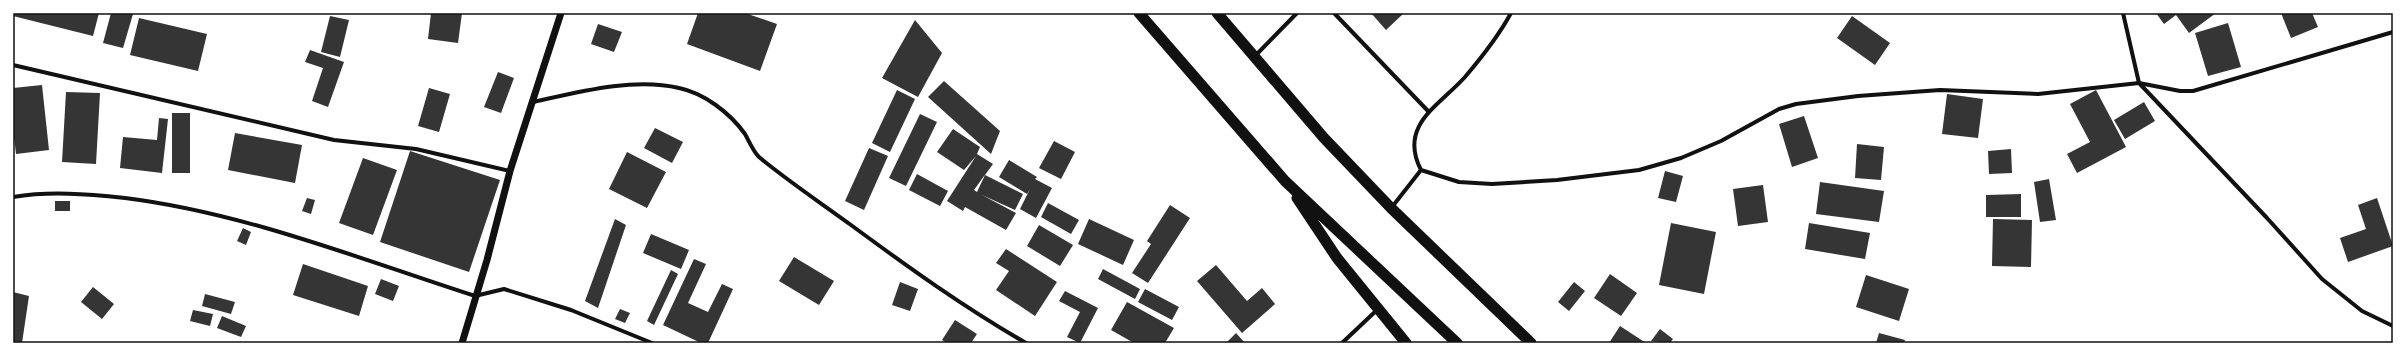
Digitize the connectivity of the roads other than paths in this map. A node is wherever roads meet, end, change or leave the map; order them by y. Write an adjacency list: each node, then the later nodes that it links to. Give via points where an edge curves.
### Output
1 (560, 13): 12 (street)
2 (1139, 13): 16 (highway)
3 (1217, 13): 9 (highway)
4 (1297, 13): 9 (street)
5 (1334, 13): 13 (street)
6 (1511, 13): 13 (street, via 1489,48 1463,79)
7 (2123, 13): 11 (street)
8 (2393, 33): 11 (street, via 2193,91)
9 (1254, 57): 18 (highway, via 1324,138)
10 (13, 65): 15 (street, via 334,140 416,149)
11 (2139, 83): 14 (street, via 2038,94 1940,90 1796,104 1779,109 1721,141 1681,158 1639,170 1557,180 1492,184 1459,182); 21 (street, via 2322,279 2362,311)
12 (533, 102): 15 (street); 24 (street, via 604,88 650,84 680,88 698,94 738,125 758,156 925,279)
13 (1428, 111): 14 (street, via 1416,133 1413,149)
14 (1421, 170): 18 (street)
15 (510, 171): 19 (street)
16 (1285, 181): 20 (highway, via 1337,258); 27 (highway)
17 (13, 197): 19 (street, via 70,194 146,201 195,209 258,225)
18 (1391, 208): 28 (highway)
19 (475, 296): 22 (street); 23 (street, via 504,289 571,310)
20 (1379, 308): 25 (street); 26 (highway)
21 (2393, 326)
22 (462, 343)
23 (652, 343)
24 (1026, 343)
25 (1342, 343)
26 (1406, 343)
27 (1457, 343)
28 (1531, 343)

